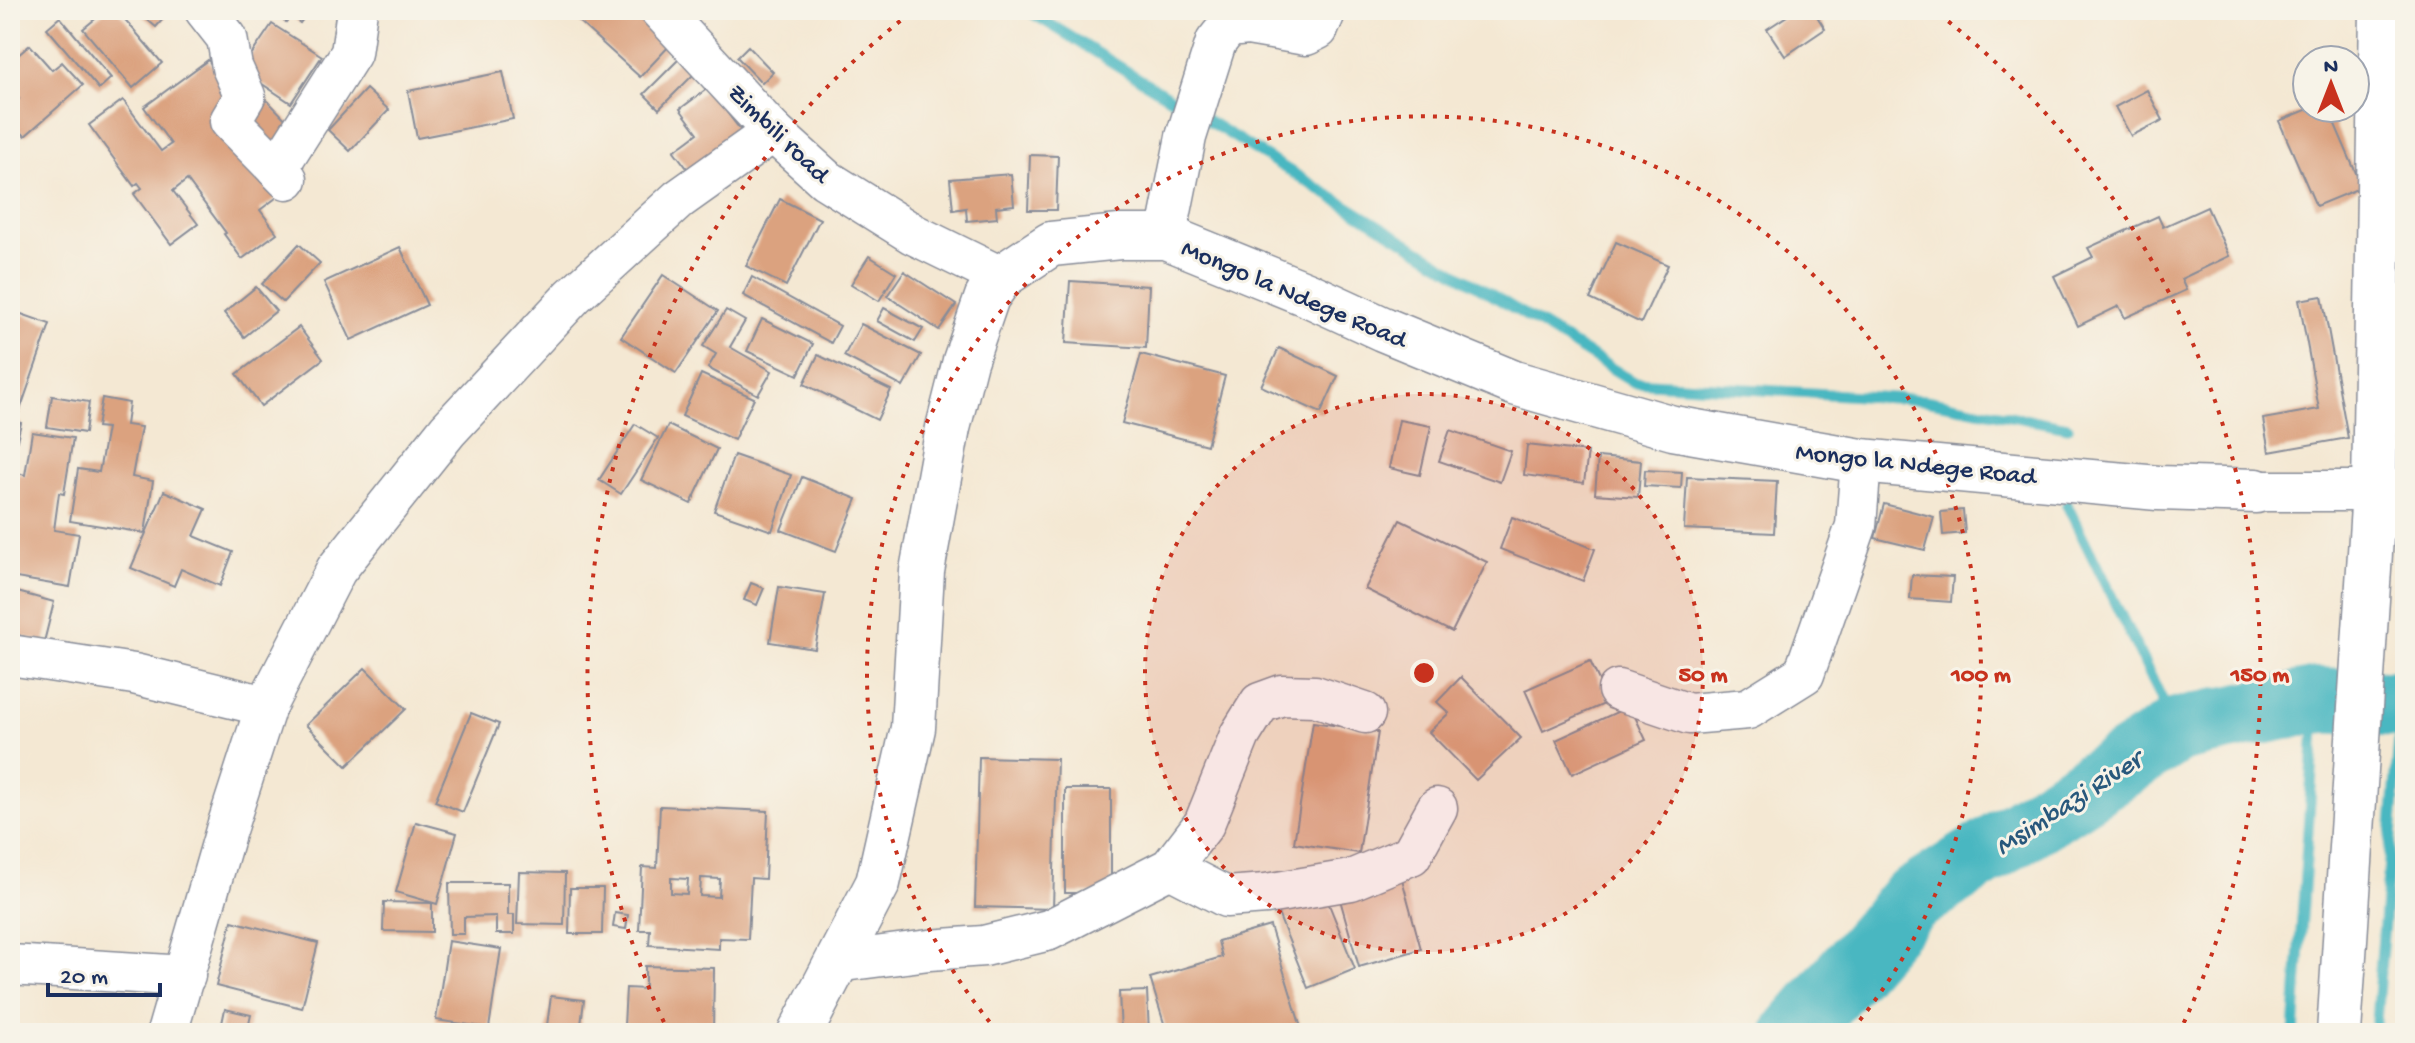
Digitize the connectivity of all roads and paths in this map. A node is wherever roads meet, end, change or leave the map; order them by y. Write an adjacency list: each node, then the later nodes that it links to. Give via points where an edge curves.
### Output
1 (205, 10): 2 (street, via 227,38 245,96 230,121 282,174 351,53)
2 (357, 10)
3 (660, 10): 6 (street, Zimbili road)
4 (1326, 10): 7 (street, via 1318,29 1306,35 1248,25 1228,27 1216,42 1186,137)
5 (2382, 10): 11 (street)
6 (773, 132): 8 (street, Zimbili road, via 825,179 913,234); 14 (street, via 679,199 573,296 448,430 336,570)
7 (1166, 237): 8 (street, Mongo la Ndege Road, via 1051,244); 9 (street, Mongo la Ndege Road, via 1514,383 1673,428)
8 (1001, 277): 18 (street, Mongo la Ndege Road, via 987,297 948,428 922,571 913,728 878,883)
9 (1861, 461): 10 (street, Mongo la Ndege Road, via 2158,488); 13 (street, via 1856,526 1804,674 1748,709 1689,714)
10 (2256, 491): 11 (street, Mongo la Ndege Road)
11 (2374, 491): 23 (street)
12 (10, 655): 14 (street, via 134,674)
13 (1618, 690)
14 (266, 706): 20 (street)
15 (1365, 713): 17 (street, via 1315,696 1282,695 1260,703 1240,735 1204,824)
16 (1437, 808): 17 (street, via 1411,855 1351,880 1226,897)
17 (1170, 868): 18 (street, via 1049,930 984,946)
18 (836, 962): 22 (street, Mongo la Ndege Road)
19 (10, 965): 20 (street)
20 (185, 976): 21 (street)
21 (167, 1033)
22 (800, 1033)
23 (2339, 1033)

